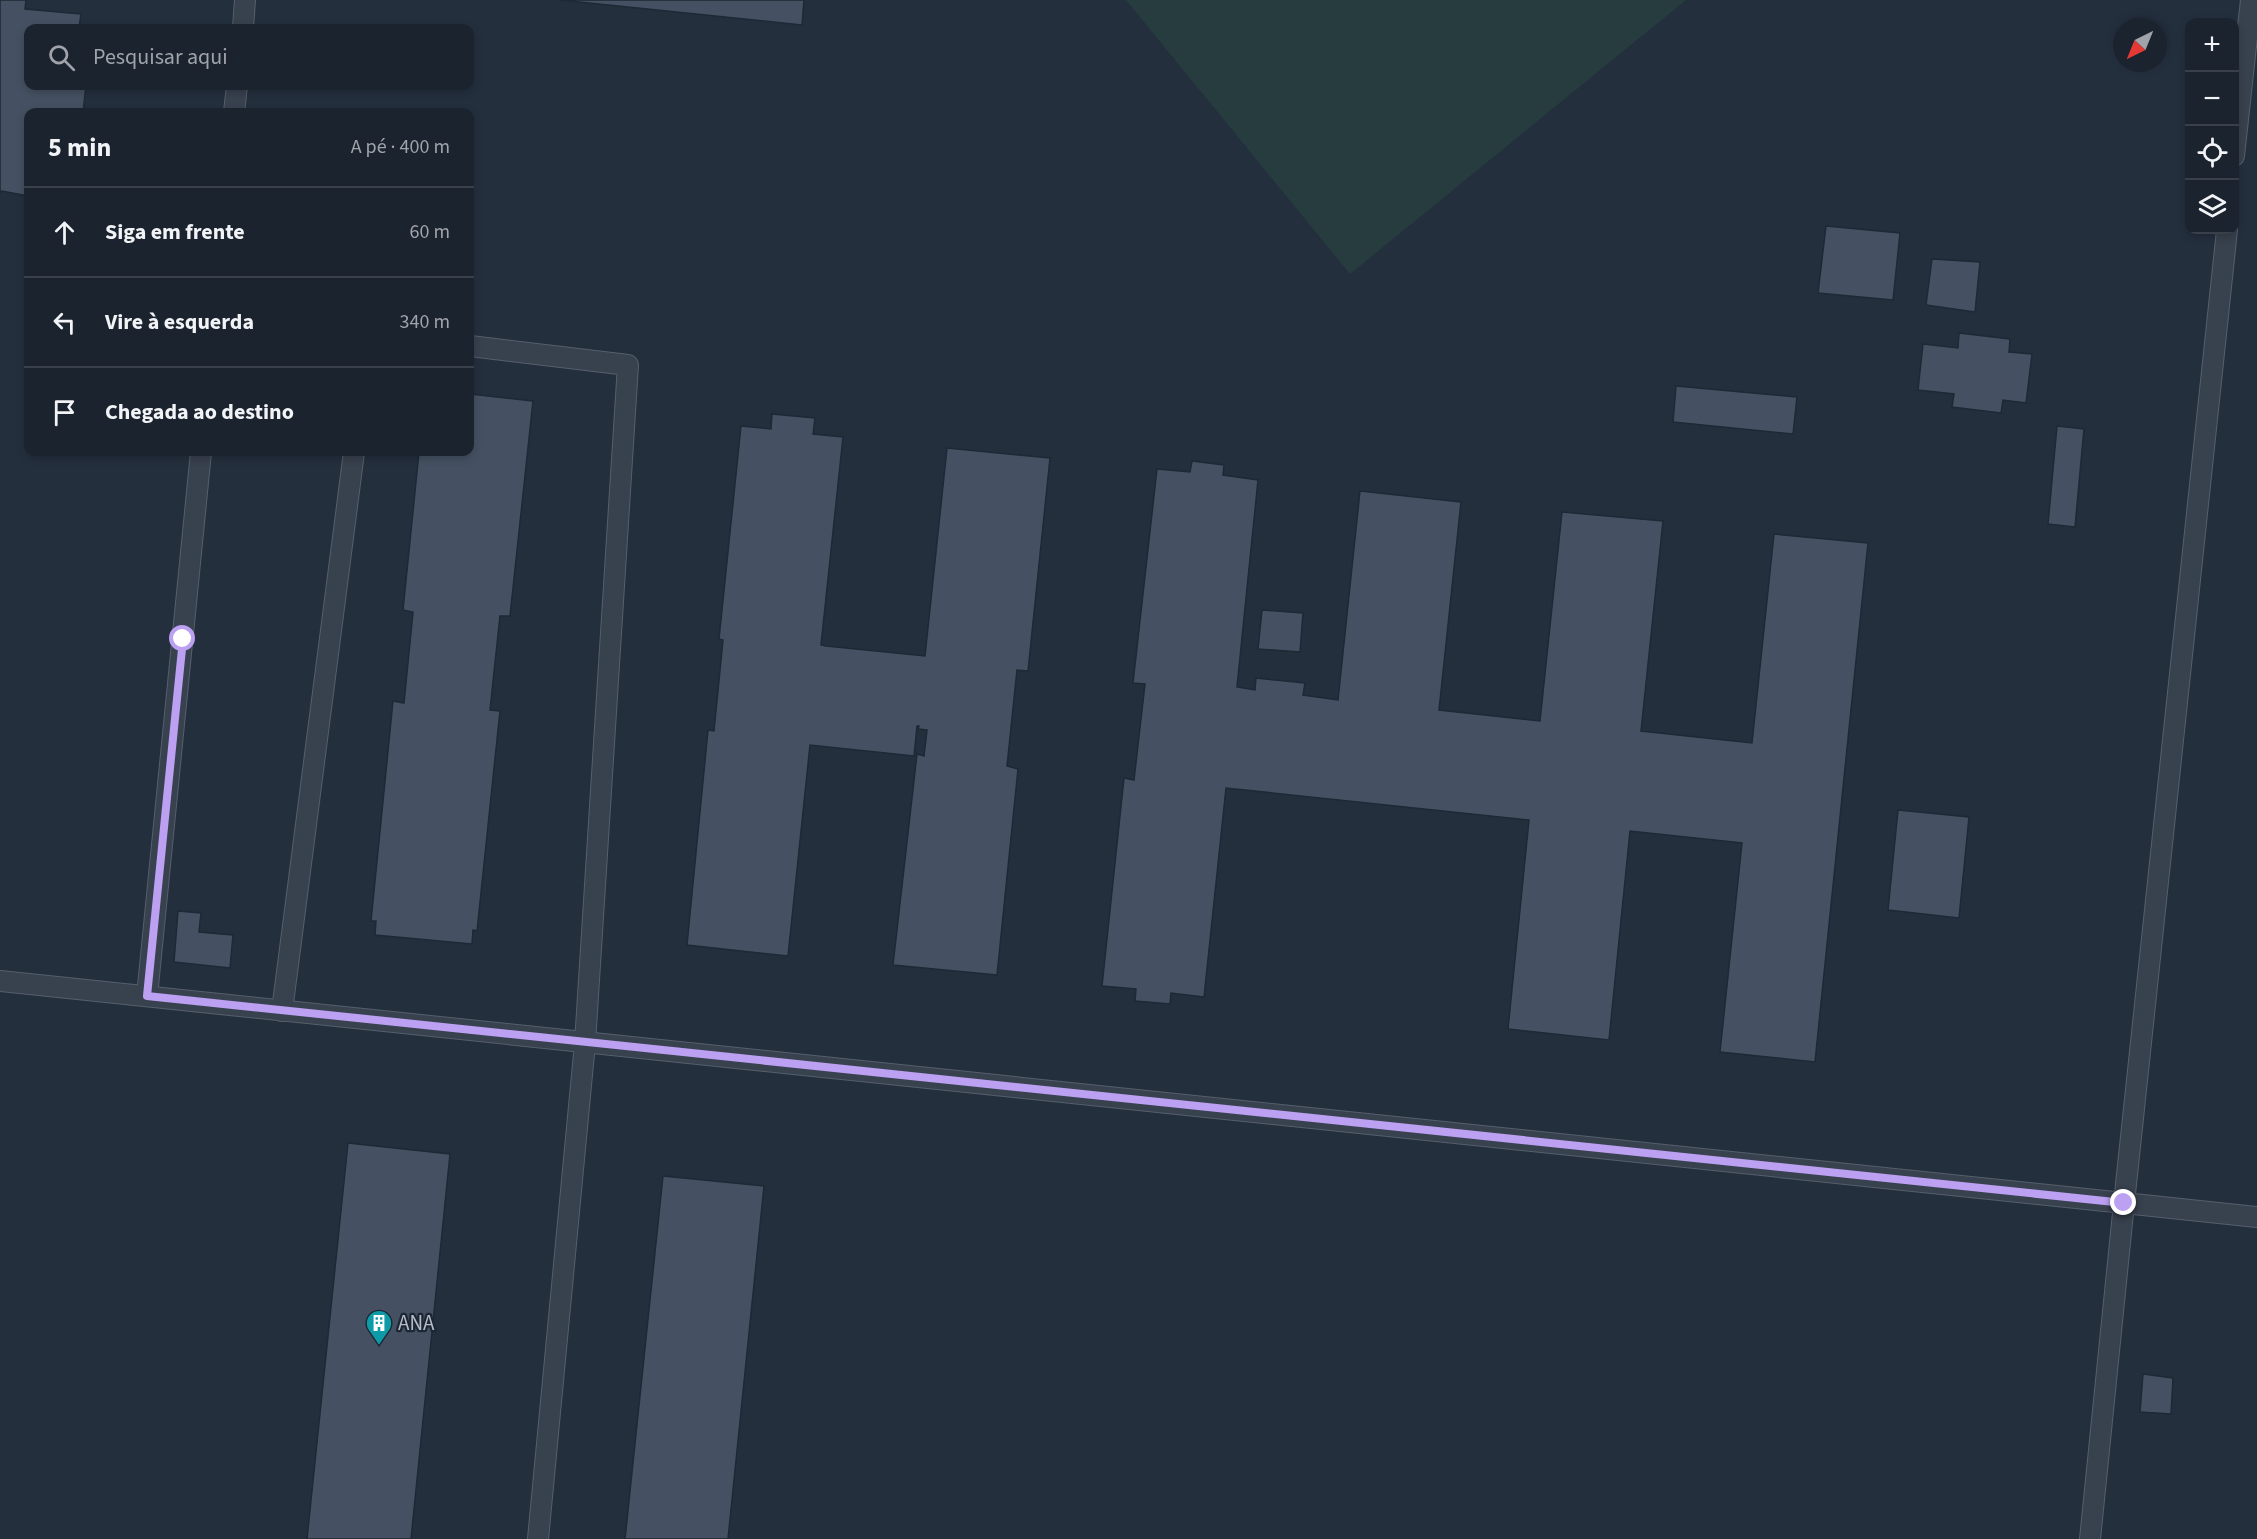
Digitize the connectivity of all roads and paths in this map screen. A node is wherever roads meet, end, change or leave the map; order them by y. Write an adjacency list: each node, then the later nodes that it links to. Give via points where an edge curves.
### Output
1 (245, 0): 3 (lane)
2 (2251, 0): 6 (lane)
3 (243, 24)
4 (237, 90): 5 (lane)
5 (234, 108)
6 (2238, 126)
7 (2227, 234): 15 (lane)
8 (474, 346): 14 (lane, via 628,365)
9 (201, 456): 12 (lane)
10 (353, 456): 13 (lane)
11 (0, 981): 12 (lane)
12 (147, 996): 13 (lane)
13 (282, 1011): 14 (lane)
14 (585, 1043): 15 (lane); 17 (lane)
15 (2124, 1203): 16 (lane); 18 (lane)
16 (2257, 1217)
17 (538, 1539)
18 (2090, 1539)

